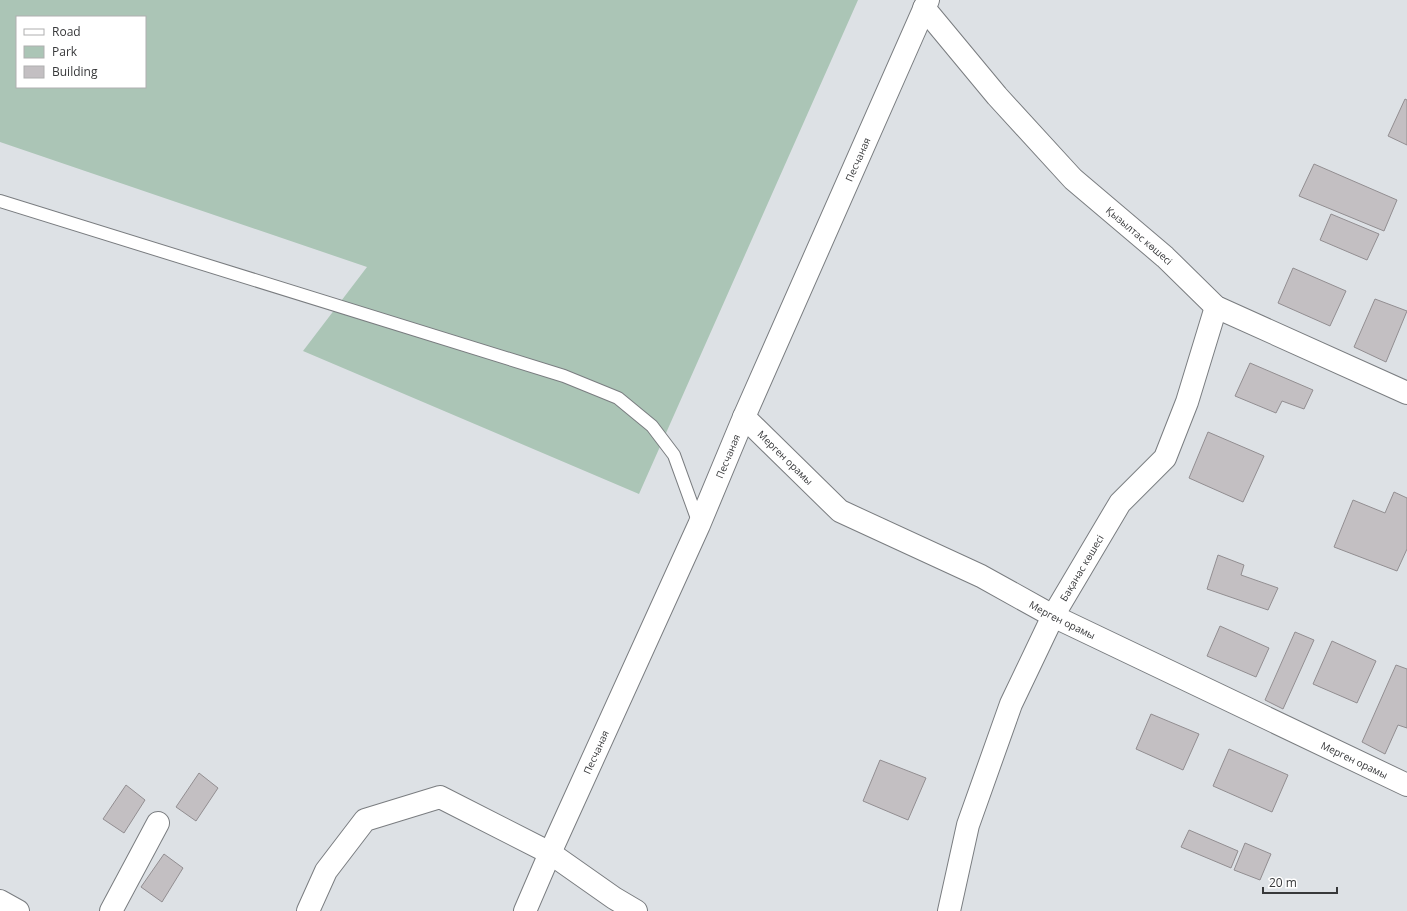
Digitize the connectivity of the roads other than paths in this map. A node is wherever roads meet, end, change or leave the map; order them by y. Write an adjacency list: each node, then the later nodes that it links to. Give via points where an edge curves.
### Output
1 (926, 4): 3 (street, Қызылтас көшесі, via 997,96 1073,179 1165,257); 5 (street, Песчаная)
2 (0, 201): 6 (lane, via 564,376 618,398 652,426 674,455)
3 (1216, 308): 4 (street, Қызылтас көшесі); 7 (street, Бақанас көшесі, via 1187,402 1165,458 1120,503)
4 (1407, 393)
5 (744, 417): 6 (street, Песчаная); 7 (street, Мерген орамы, via 840,511 981,576)
6 (700, 525): 10 (street, Песчаная)
7 (1053, 616): 8 (street, Мерген орамы); 17 (street, Бақанас көшесі, via 1011,704 968,825)
8 (1407, 785)
9 (158, 823): 13 (street)
10 (550, 853): 14 (street, via 440,797 365,820 326,871); 15 (street, Песчаная); 16 (street)
11 (0, 901): 12 (street)
12 (18, 911)
13 (111, 911)
14 (308, 911)
15 (525, 911)
16 (636, 911)
17 (949, 911)

